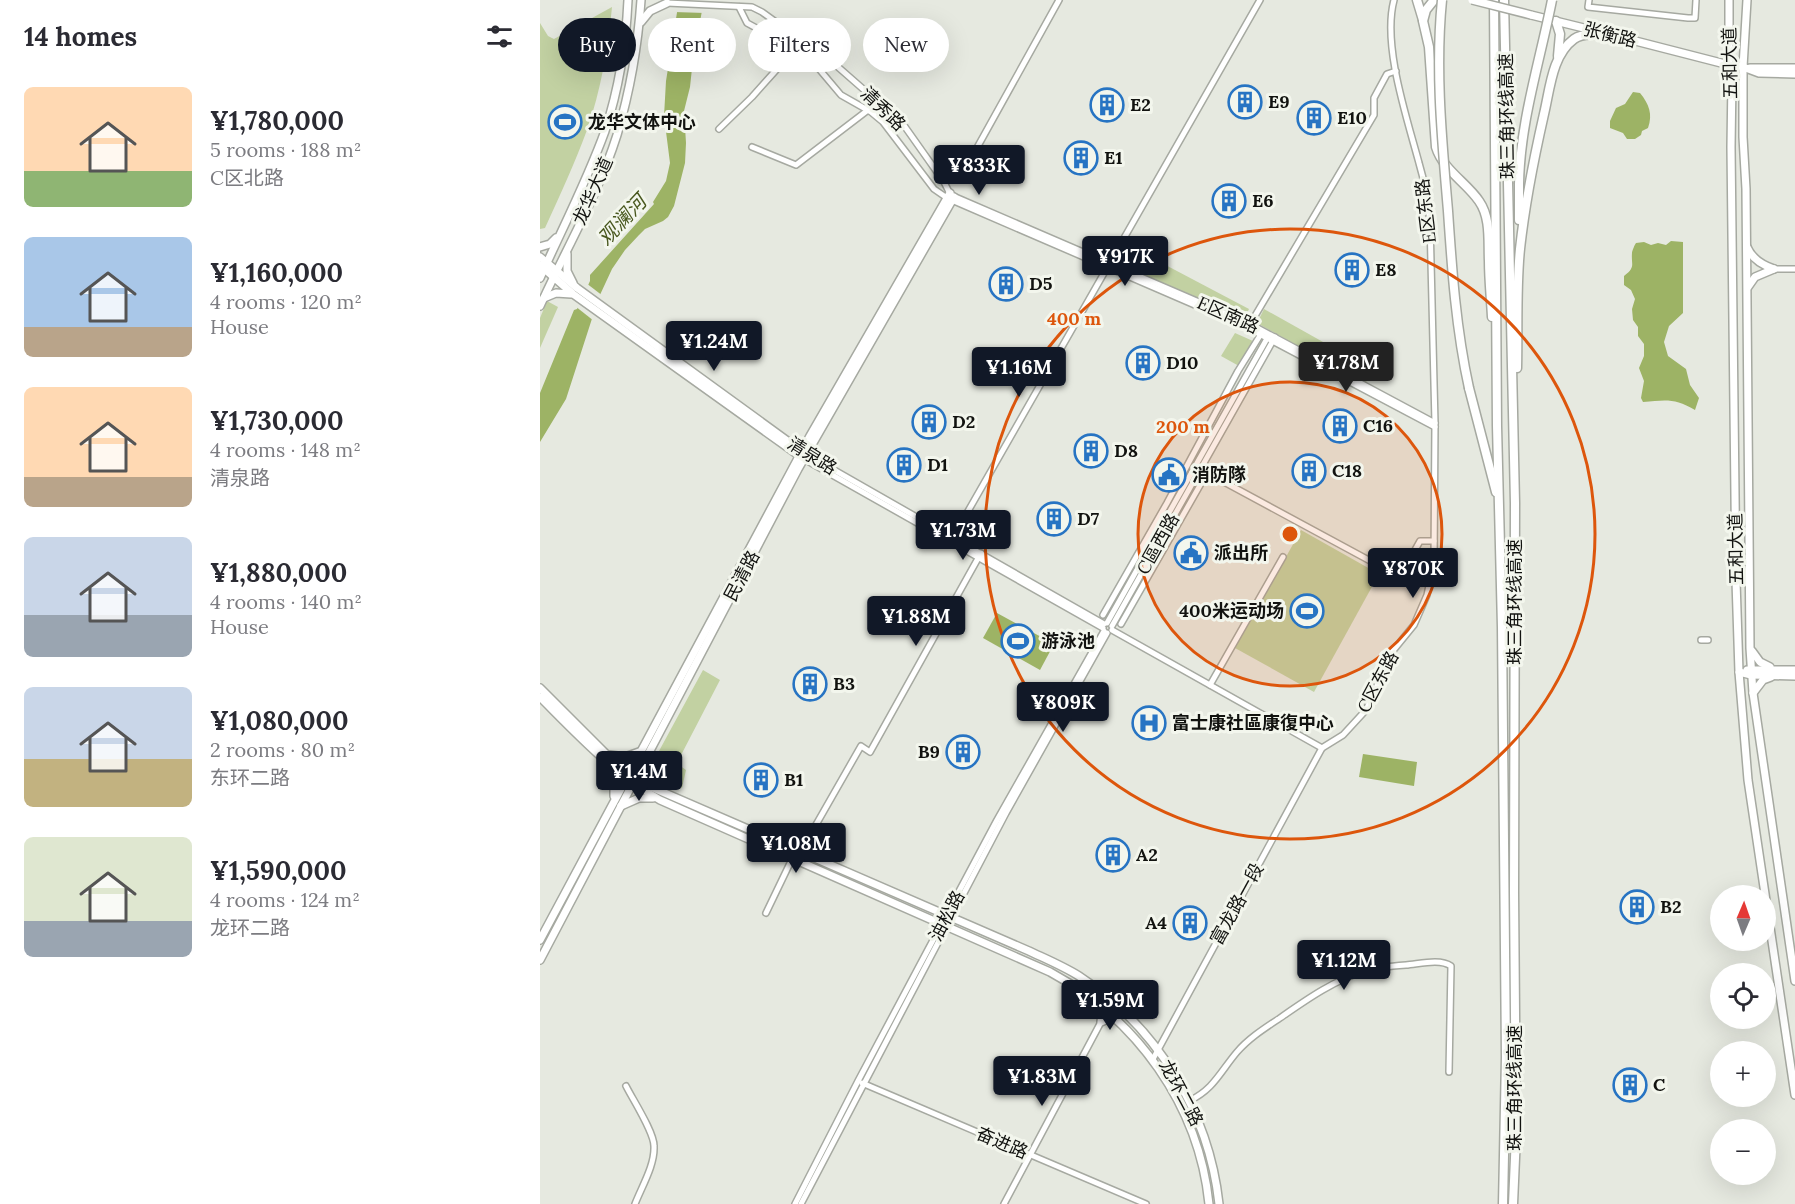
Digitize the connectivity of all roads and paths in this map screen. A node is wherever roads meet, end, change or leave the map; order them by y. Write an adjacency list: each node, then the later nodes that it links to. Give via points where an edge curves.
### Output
1 (628, 0): 37 (main road, 龙华大道, via 625,45 611,108 588,174)
2 (641, 0): 21 (main road, 龙华大道)
3 (1059, 0): 35 (street)
4 (1260, 0): 43 (street)
5 (1394, 0): 28 (street, E区东路, via 1390,30)
6 (1417, 0): 19 (highway)
7 (1434, 0): 19 (highway)
8 (1442, 0): 62 (highway, bridge, via 1439,108 1456,317)
9 (1472, 0): 20 (main road, 张衡路, bridge)
10 (1494, 0): 56 (highway, 珠三角环线高速)
11 (1504, 0): 61 (highway, 珠三角环线高速)
12 (1552, 0): 41 (highway, bridge, via 1521,139)
13 (1589, 0): 14 (street, via 1588,7 1695,18)
14 (1696, 0)
15 (1729, 0): 25 (main road, 五和大道)
16 (1748, 0): 26 (main road, 五和大道)
17 (665, 1): 18 (street, 清秀路); 21 (main road)
18 (739, 7): 22 (street); 36 (street, 清秀路, via 762,12 838,67 903,124)
19 (1423, 21): 56 (highway, via 1439,157 1478,200 1486,219)
20 (1556, 21): 23 (main road, 张衡路); 24 (highway, via 1560,34)
21 (639, 24): 40 (main road, 龙华大道, via 617,134)
22 (748, 24)
23 (1619, 37): 24 (highway, via 1578,37); 25 (main road, 张衡路)
24 (1558, 59): 41 (highway, via 1530,178)
25 (1730, 65): 26 (main road, 张衡路); 57 (main road, 五和大道)
26 (1745, 68): 27 (main road, 张衡路); 31 (main road, 张衡路, via 1759,73); 38 (main road, 五和大道)
27 (1795, 68)
28 (1396, 71): 52 (street, via 1387,74 1374,98 1374,115); 55 (street, E区东路, via 1427,192)
29 (774, 72): 33 (street)
30 (821, 72): 32 (street, via 841,95)
31 (1795, 74)
32 (868, 110): 34 (street, via 796,165); 36 (street, via 889,128 934,189)
33 (719, 129)
34 (752, 147)
35 (963, 172)
36 (951, 198): 43 (street, E区南路); 59 (main road, 民清路)
37 (560, 234): 39 (main road); 44 (main road, 龙华大道)
38 (1746, 244): 45 (main road, via 1754,258); 49 (main road, 五和大道)
39 (540, 247)
40 (567, 249): 47 (main road, 龙华大道); 50 (main road, via 567,271)
41 (1520, 251): 61 (highway)
42 (540, 257): 44 (main road, 清泉路)
43 (1108, 265): 52 (street, E区南路); 63 (street)
44 (544, 266): 47 (main road, 清泉路); 48 (main road, 龙华大道)
45 (1774, 269): 46 (street); 49 (main road, via 1755,277)
46 (1795, 269)
47 (555, 275): 50 (main road, 清泉路); 51 (main road, 龙华大道)
48 (540, 278)
49 (1746, 290): 58 (main road, 五和大道)
50 (575, 291): 51 (main road, via 549,295); 59 (main road, 清泉路)
51 (541, 303)
52 (1249, 326): 53 (street); 54 (street, E区南路)
53 (1261, 334): 54 (street); 67 (street)
54 (1271, 337): 55 (street); 60 (street, C區西路); 68 (street)
55 (1435, 425): 64 (street, C区东路)
56 (1497, 426): 62 (highway, 珠三角环线高速)
57 (1735, 452): 58 (main road); 73 (main road, 五和大道)
58 (1748, 452): 71 (main road, 五和大道)
59 (803, 455): 63 (street, 清泉路); 82 (main road, 民清路); 84 (main road, 民清路)
60 (1203, 471): 60 (street, via 1170,537 1121,624); 64 (street, via 1400,577 1420,541); 68 (street, C區西路)
61 (1515, 503): 119 (highway, 珠三角环线高速)
62 (1501, 518): 118 (highway, 珠三角环线高速, via 1506,1057)
63 (952, 539): 65 (street, 清泉路)
64 (1434, 541): 81 (street, C区东路, via 1427,595 1414,625 1392,652 1366,710 1343,735)
65 (980, 555): 68 (street, 清泉路); 92 (street, via 870,752 861,746)
66 (1283, 557): 77 (street)
67 (1103, 615)
68 (1107, 628): 77 (street, 清泉路); 95 (street, 油松路)
69 (1701, 640): 70 (street)
70 (1708, 640)
71 (1750, 648): 74 (main road, 五和大道); 75 (main road, via 1755,658)
72 (1795, 670): 75 (main road)
73 (1739, 672): 74 (main road); 108 (main road, 五和大道, via 1747,770)
74 (1751, 672): 75 (main road); 79 (main road, 五和大道)
75 (1777, 673): 76 (main road); 79 (main road, via 1763,680)
76 (1795, 676)
77 (1210, 685): 81 (street, 清泉路)
78 (540, 688): 83 (main road)
79 (1753, 693): 99 (main road, 五和大道)
80 (540, 697): 85 (main road)
81 (1322, 748): 103 (street, 富龙路一段)
82 (639, 752): 83 (main road, via 625,757); 86 (main road, 民清路)
83 (606, 754): 86 (main road)
84 (648, 755): 87 (main road, 民清路); 88 (main road, via 649,773)
85 (610, 766): 86 (main road); 90 (main road)
86 (627, 775): 87 (main road); 90 (main road, 民清路)
87 (634, 780): 88 (main road, 龙环二路); 89 (main road, 龙环二路); 91 (main road, 民清路)
88 (659, 790): 92 (main road, 龙环二路)
89 (660, 800): 91 (main road, via 639,798); 93 (main road, 龙环二路)
90 (613, 802): 97 (main road, 民清路)
91 (619, 808): 98 (main road, 民清路)
92 (801, 851): 95 (main road, 龙环二路)
93 (792, 859): 94 (street); 96 (main road, 龙环二路)
94 (766, 913)
95 (949, 917): 96 (street, 油松路); 103 (main road, 龙环二路, via 1077,976 1112,1002)
96 (944, 926): 100 (main road, 龙环二路, via 1050,972); 106 (street, 油松路)
97 (540, 940)
98 (540, 960)
99 (1795, 981)
100 (1099, 1005): 101 (main road, 龙环二路); 102 (main road)
101 (1113, 1017): 102 (main road); 104 (main road, 龙环二路)
102 (1101, 1022): 110 (street)
103 (1158, 1050): 104 (street, 富龙路一段); 109 (main road, 龙环二路)
104 (1153, 1059): 116 (main road, 龙环二路, via 1191,1130)
105 (1449, 1072): 109 (street, via 1451,966 1395,966 1354,974 1299,1005 1245,1044 1211,1086)
106 (861, 1082): 110 (street, 奋进路); 112 (street, 油松路); 113 (street, 油松路)
107 (626, 1086): 111 (street, via 654,1144)
108 (1795, 1095)
109 (1189, 1101): 117 (main road, 龙环二路, via 1208,1148)
110 (1030, 1154): 114 (street); 115 (street, 奋进路)
111 (635, 1204)
112 (795, 1204)
113 (801, 1204)
114 (1004, 1204)
115 (1146, 1204)
116 (1209, 1204)
117 (1219, 1204)
118 (1503, 1204)
119 (1513, 1204)

